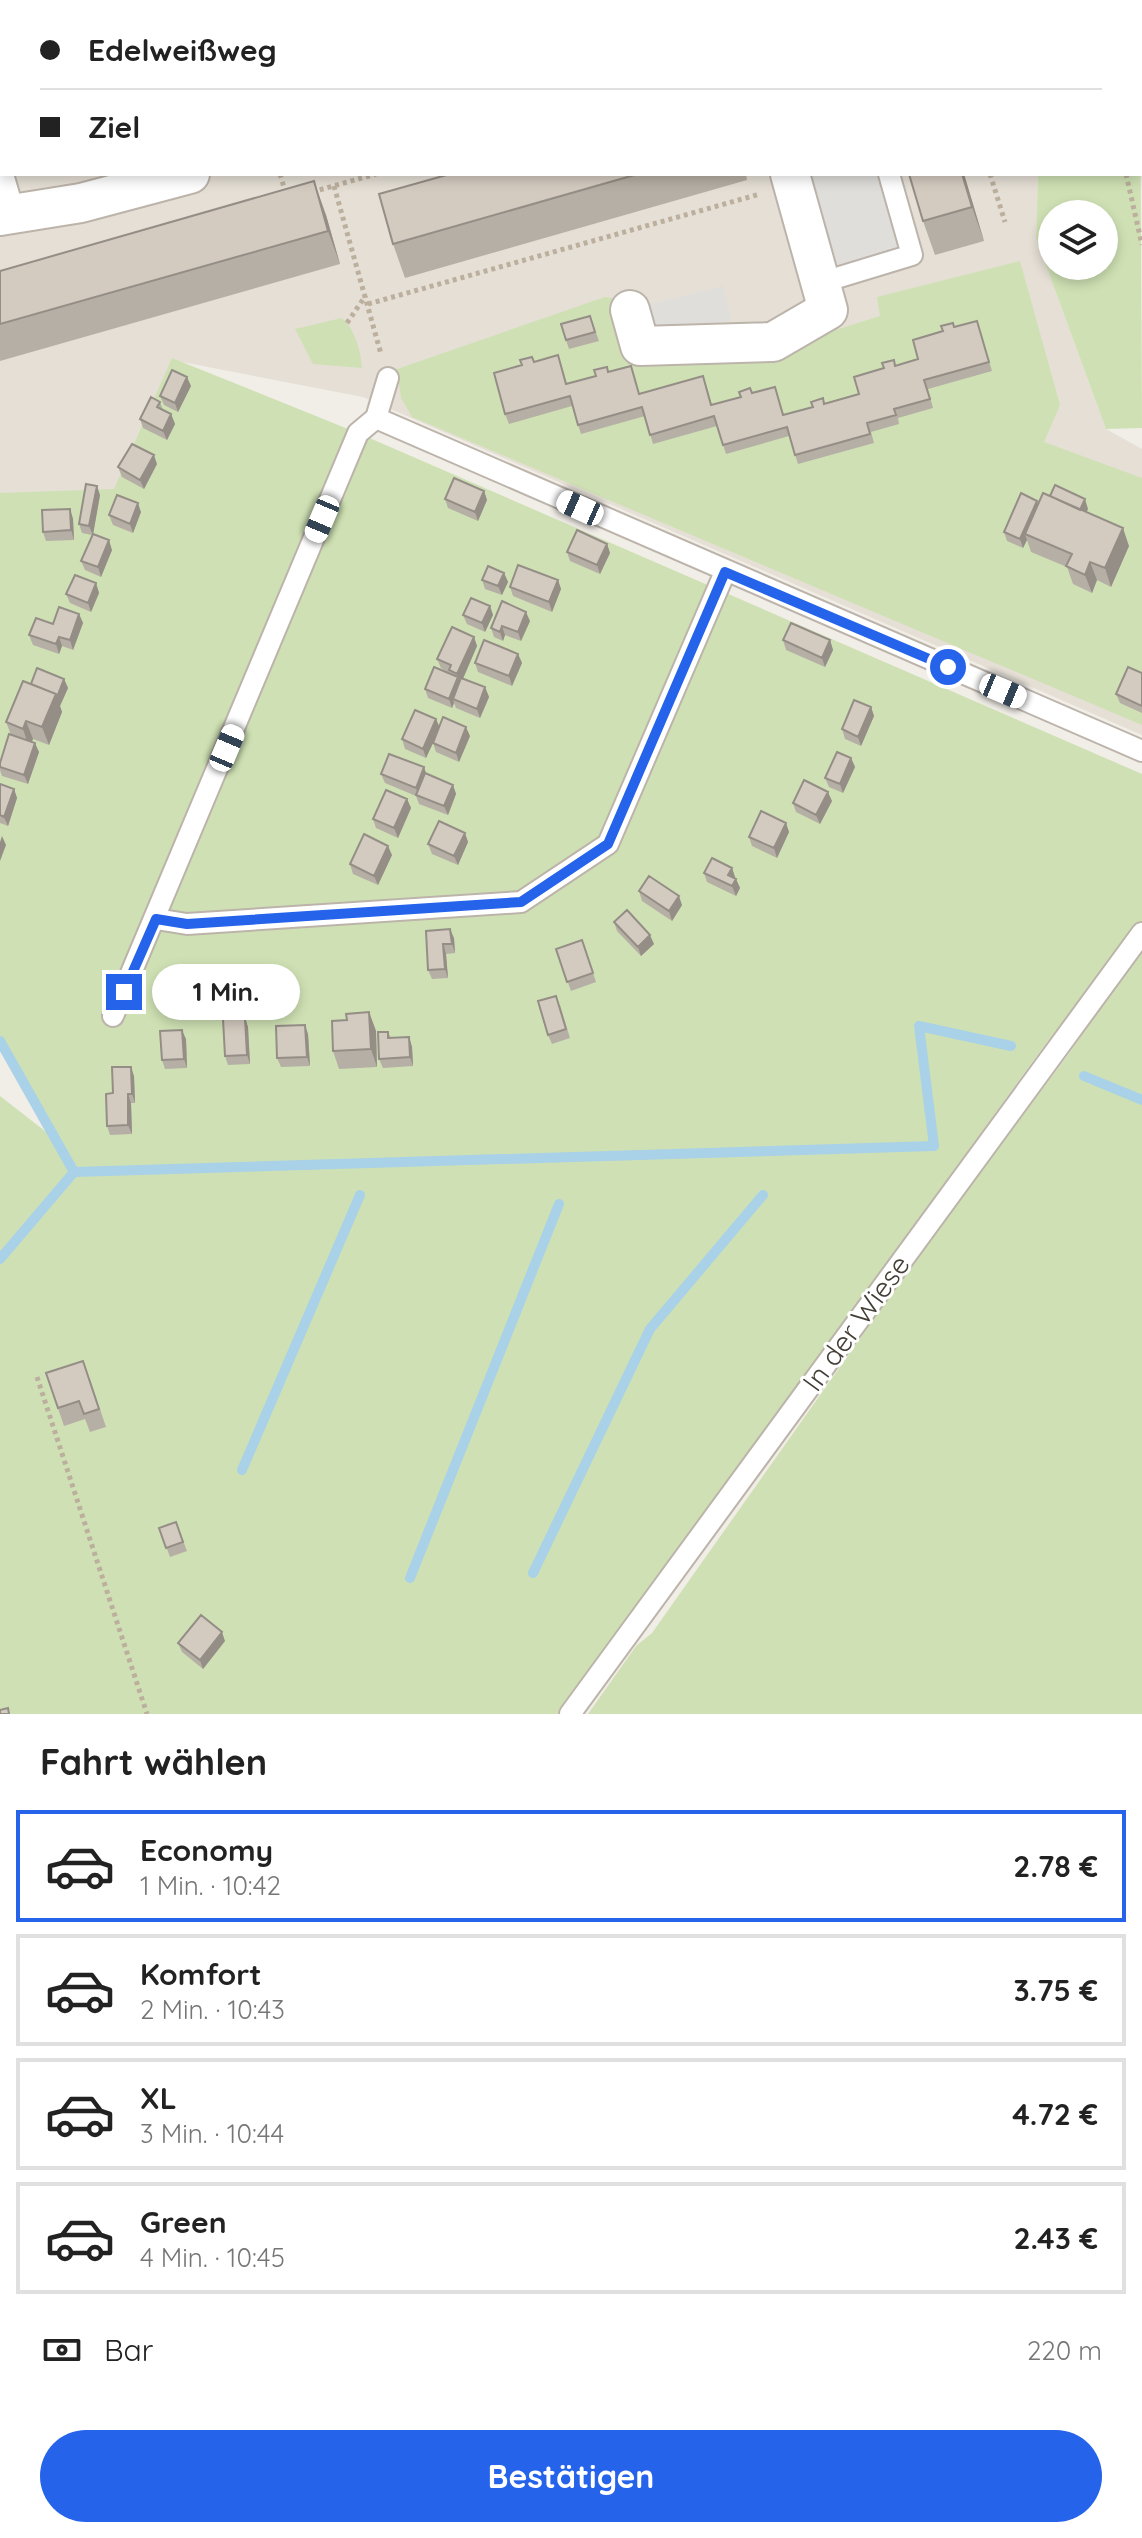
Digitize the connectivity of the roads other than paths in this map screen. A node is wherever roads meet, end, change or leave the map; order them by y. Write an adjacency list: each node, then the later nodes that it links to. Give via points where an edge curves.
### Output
1 (3, 176): 5 (lane)
2 (182, 176): 5 (street, via 81,203)
3 (890, 176): 6 (lane, via 912,255)
4 (791, 179): 6 (street)
5 (8, 215)
6 (820, 283): 7 (street, via 828,310 773,342 640,346)
7 (630, 310)
8 (388, 378): 9 (lane)
9 (376, 418): 10 (lane); 12 (lane, via 358,433)
10 (725, 572): 11 (lane); 12 (lane, via 608,844 521,902 187,924)
11 (1142, 751)
12 (156, 919): 14 (lane)
13 (1142, 933): 15 (lane, In der Wiese)
14 (113, 1016)
15 (570, 1714)

